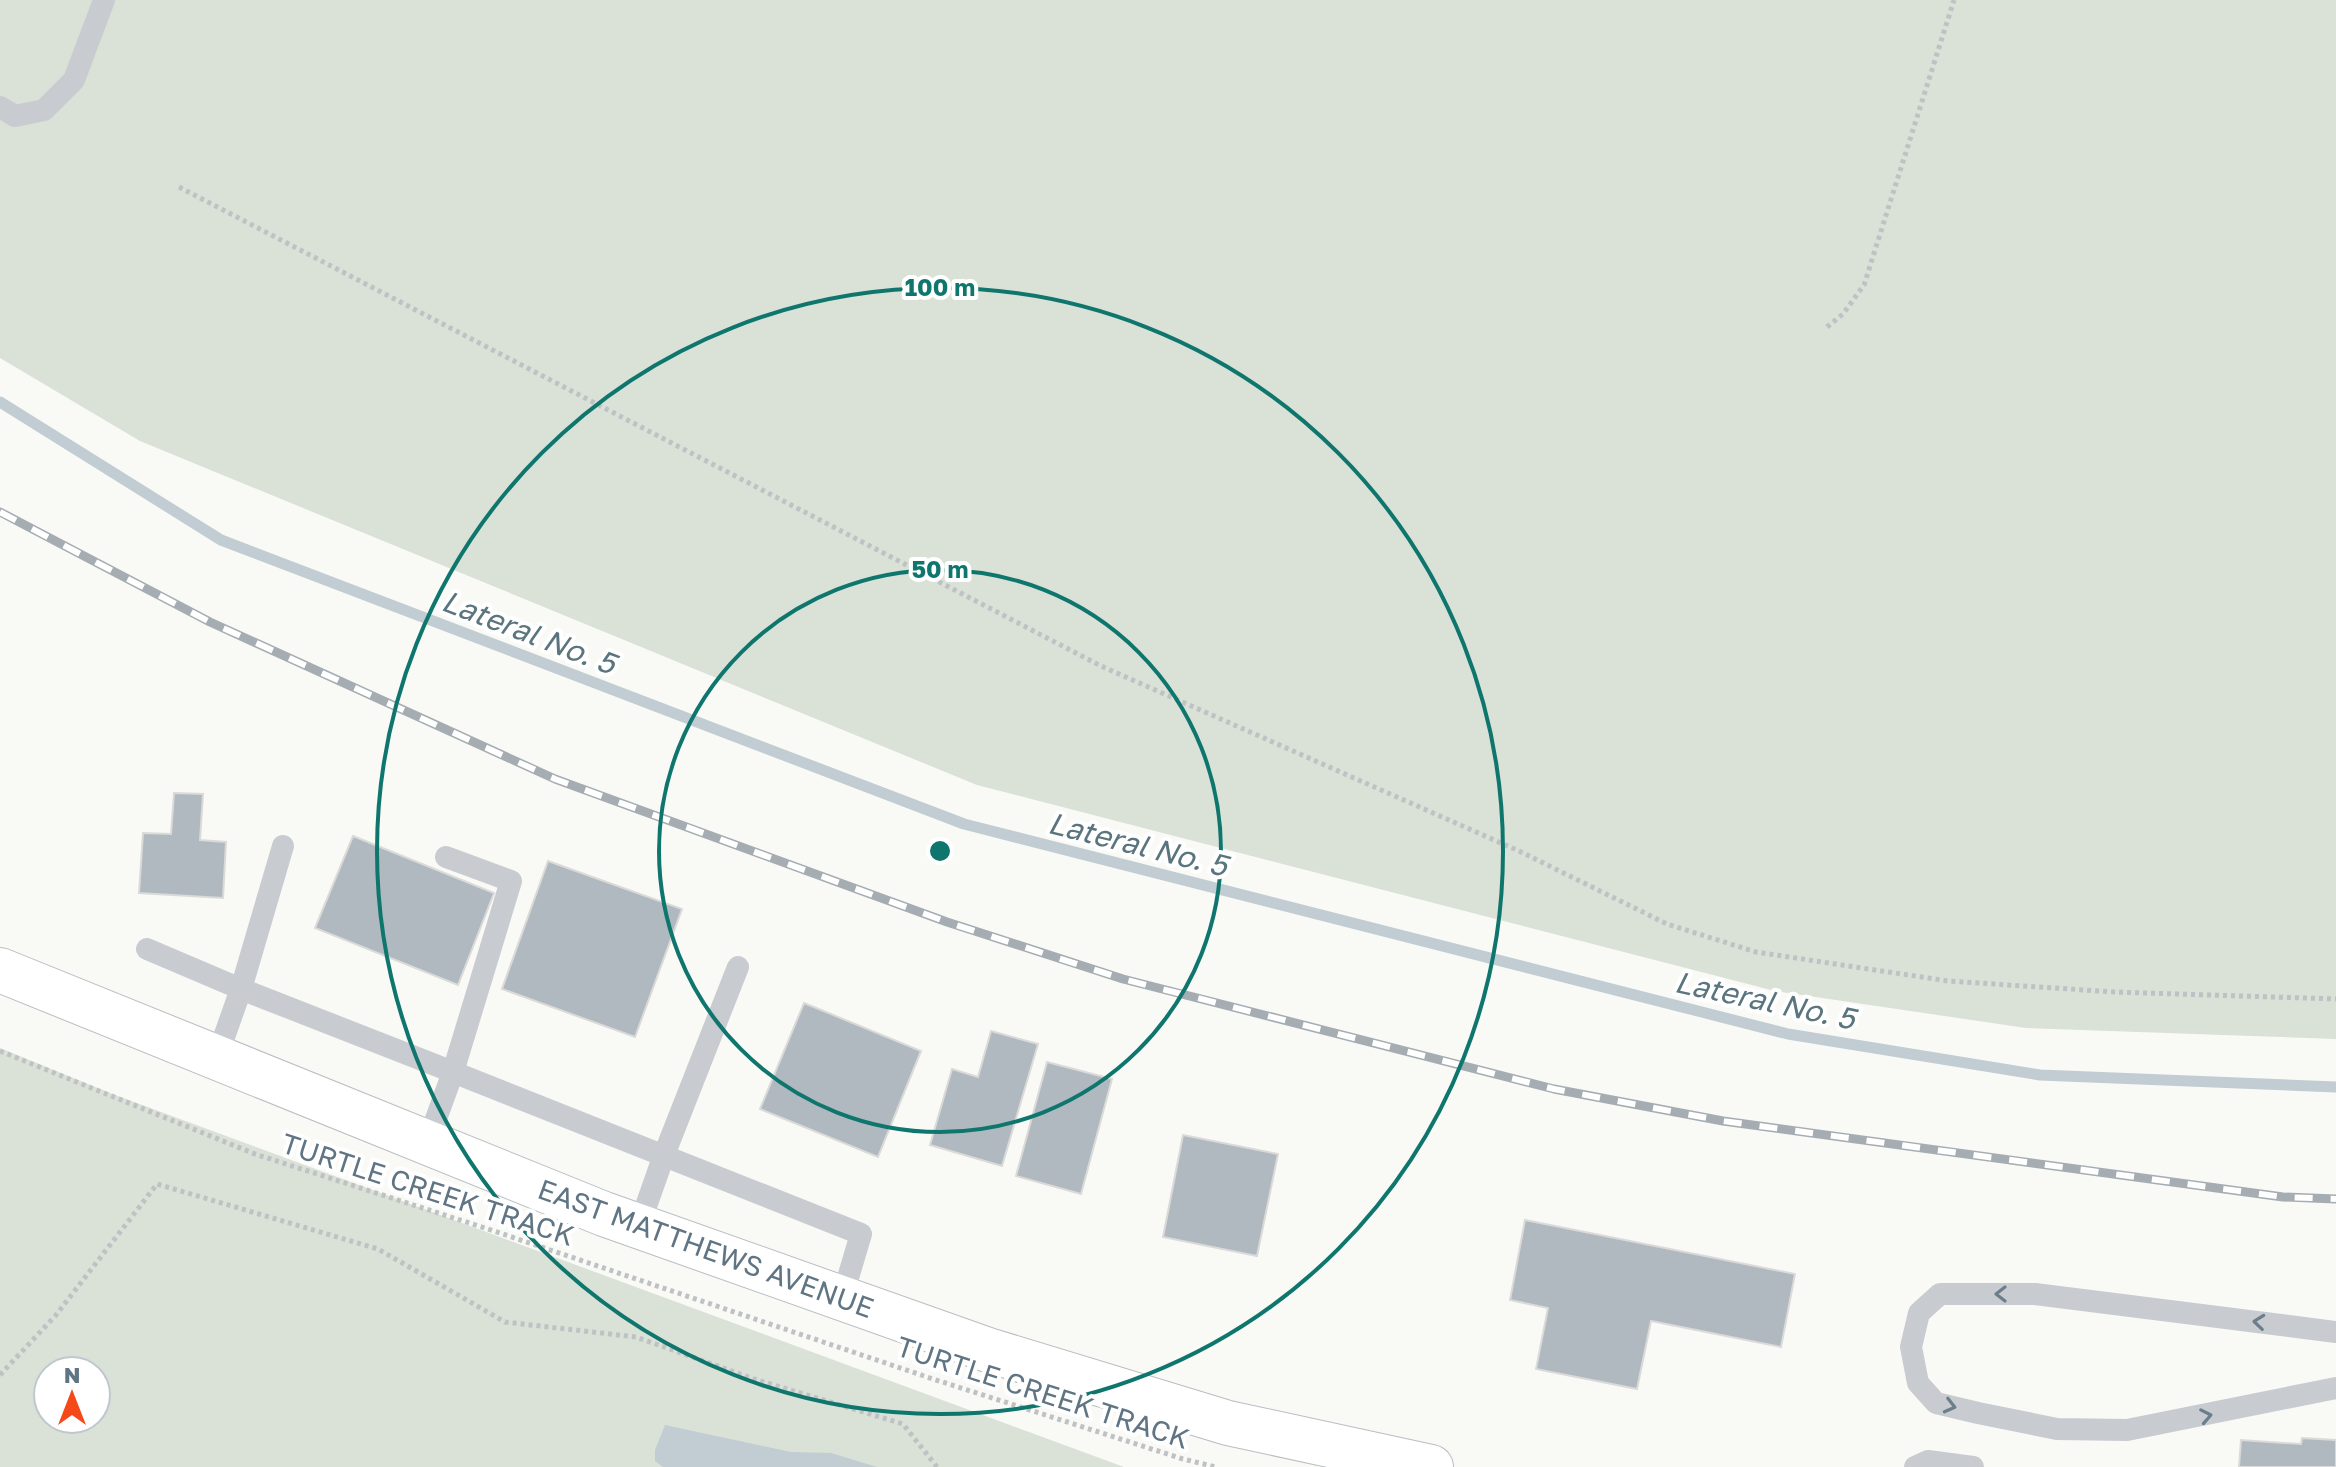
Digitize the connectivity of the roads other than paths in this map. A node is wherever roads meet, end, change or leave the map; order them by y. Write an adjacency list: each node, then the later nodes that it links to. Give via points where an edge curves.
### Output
1 (104, 0): 2 (lane, via 74,80 44,110 15,116)
2 (0, 107)
3 (283, 846): 8 (lane)
4 (446, 857): 10 (lane, via 511,881)
5 (147, 949): 8 (lane)
6 (738, 967): 12 (lane)
7 (0, 970): 9 (street, EAST MATTHEWS AVENUE)
8 (241, 989): 9 (lane); 10 (lane)
9 (217, 1057): 11 (street, EAST MATTHEWS AVENUE)
10 (453, 1072): 11 (lane); 12 (lane)
11 (428, 1141): 13 (street, EAST MATTHEWS AVENUE)
12 (664, 1155): 13 (lane); 14 (lane, via 861,1234)
13 (639, 1226): 14 (street, EAST MATTHEWS AVENUE)
14 (842, 1298): 17 (street, EAST MATTHEWS AVENUE, via 988,1350 1228,1423)
15 (2336, 1332): 16 (lane, one-way to 16, via 2035,1294 1940,1294 1919,1313 1911,1347 1918,1383 1936,1403 2057,1429 2127,1430)
16 (2336, 1388)
17 (1431, 1467)
18 (1915, 1467): 19 (lane, via 1928,1461)
19 (1973, 1467)

